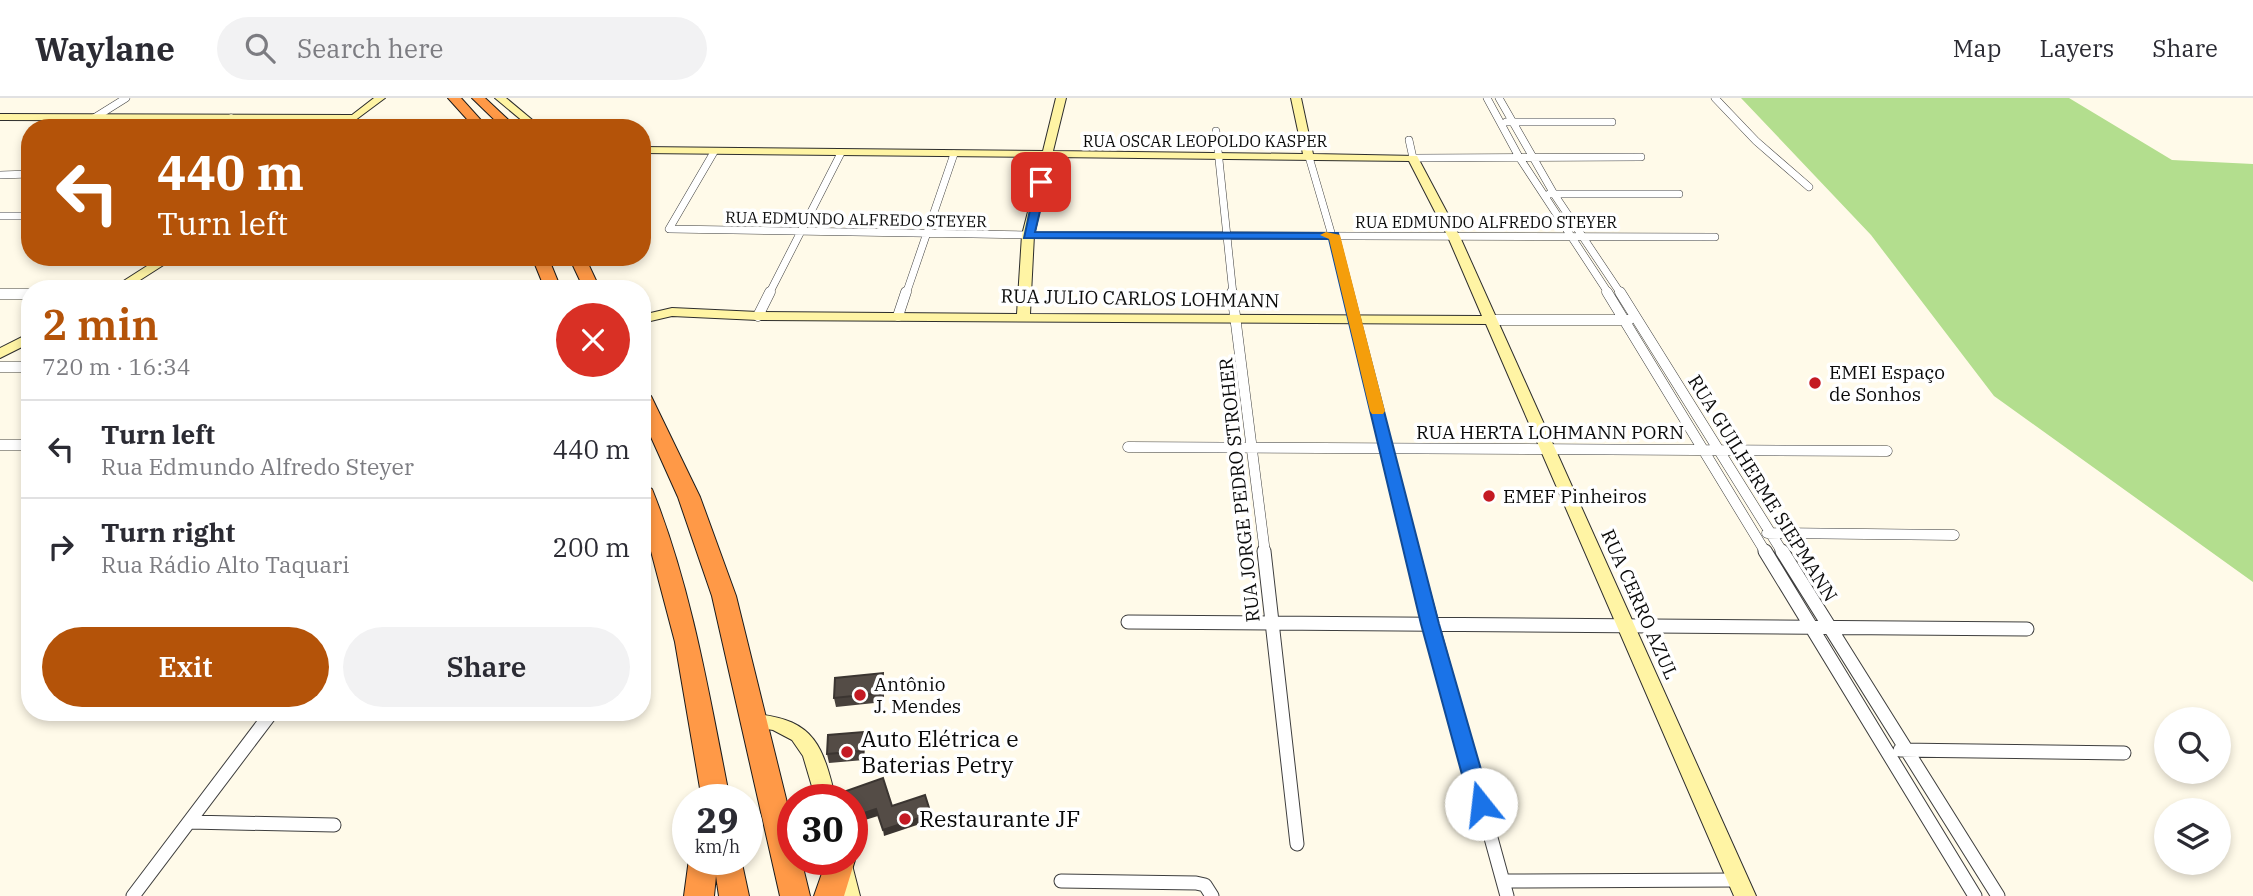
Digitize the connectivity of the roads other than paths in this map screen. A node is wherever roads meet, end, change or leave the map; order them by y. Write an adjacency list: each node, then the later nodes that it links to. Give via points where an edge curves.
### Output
1 (126, 98): 11 (street)
2 (380, 98): 13 (street)
3 (454, 98): 14 (highway)
4 (478, 98): 15 (highway)
5 (1061, 98): 26 (street)
6 (1296, 98): 29 (street)
7 (1715, 98): 34 (street, via 1755,141)
8 (502, 100): 16 (highway); 17 (street)
9 (1494, 101): 18 (street, RUA GUILHERME SIEPMANN)
10 (0, 117): 11 (street)
11 (94, 118): 12 (street)
12 (231, 118): 13 (street)
13 (354, 118)
14 (474, 119)
15 (502, 119)
16 (510, 119)
17 (528, 119)
18 (1505, 122): 19 (street); 31 (street, RUA GUILHERME SIEPMANN)
19 (1612, 122)
20 (1216, 131): 27 (street, RUA JORGE PEDRO STROHER)
21 (1409, 139): 30 (street, RUA CERRO AZUL)
22 (651, 150): 23 (street, RUA OSCAR LEOPOLDO KASPER)
23 (714, 152): 24 (street, RUA OSCAR LEOPOLDO KASPER); 39 (street, RUA EDMUNDO ALFREDO STEYER, via 668,229)
24 (841, 153): 25 (street, RUA OSCAR LEOPOLDO KASPER); 39 (street)
25 (954, 154): 26 (street, RUA OSCAR LEOPOLDO KASPER); 40 (street)
26 (1048, 155): 27 (street, RUA OSCAR LEOPOLDO KASPER); 41 (street)
27 (1218, 157): 29 (street, RUA OSCAR LEOPOLDO KASPER); 43 (street, RUA JORGE PEDRO STROHER)
28 (1642, 157): 31 (street, RUA OSCAR LEOPOLDO KASPER)
29 (1308, 158): 30 (street, RUA OSCAR LEOPOLDO KASPER); 42 (street)
30 (1413, 158): 31 (street, RUA OSCAR LEOPOLDO KASPER); 44 (street, RUA CERRO AZUL)
31 (1525, 158): 35 (street, RUA GUILHERME SIEPMANN)
32 (0, 174): 33 (street)
33 (21, 174)
34 (1809, 187)
35 (1549, 194): 36 (street); 45 (street, RUA GUILHERME SIEPMANN)
36 (1679, 194)
37 (0, 216): 38 (street)
38 (21, 216)
39 (802, 232): 40 (street, RUA EDMUNDO ALFREDO STEYER); 51 (street)
40 (925, 233): 41 (street, RUA EDMUNDO ALFREDO STEYER); 52 (street)
41 (1028, 235): 43 (street, RUA EDMUNDO ALFREDO STEYER); 53 (street)
42 (1334, 235): 43 (street, RUA EDMUNDO ALFREDO STEYER); 44 (street, RUA EDMUNDO ALFREDO STEYER); 56 (street)
43 (1225, 236): 55 (street, RUA JORGE PEDRO STROHER)
44 (1454, 237): 45 (street, RUA EDMUNDO ALFREDO STEYER); 57 (street, RUA CERRO AZUL)
45 (1580, 237): 46 (street, RUA EDMUNDO ALFREDO STEYER); 58 (street, RUA GUILHERME SIEPMANN); 59 (street, RUA GUILHERME SIEPMANN)
46 (1715, 237)
47 (155, 266): 48 (street)
48 (132, 280)
49 (0, 294): 50 (street)
50 (21, 294)
51 (758, 316): 52 (street, RUA JULIO CARLOS LOHMANN); 54 (street, RUA JULIO CARLOS LOHMANN, via 672,312)
52 (898, 316): 53 (street, RUA JULIO CARLOS LOHMANN)
53 (1023, 316): 55 (street, RUA JULIO CARLOS LOHMANN)
54 (651, 317)
55 (1237, 317): 56 (street, RUA JULIO CARLOS LOHMANN); 68 (street, RUA JORGE PEDRO STROHER)
56 (1355, 320): 57 (street, RUA JULIO CARLOS LOHMANN); 71 (street)
57 (1491, 320): 58 (street, RUA JULIO CARLOS LOHMANN); 72 (street, RUA CERRO AZUL)
58 (1626, 320): 59 (street, RUA JULIO CARLOS LOHMANN); 69 (street, RUA GUILHERME SIEPMANN)
59 (1638, 320): 70 (street, RUA GUILHERME SIEPMANN)
60 (21, 342): 61 (street)
61 (0, 354)
62 (0, 367): 63 (street)
63 (21, 367)
64 (651, 416): 86 (highway, via 709,551)
65 (0, 444): 66 (street)
66 (21, 445)
67 (1128, 447): 68 (street, RUA HERTA LOHMANN PORN)
68 (1253, 448): 71 (street, RUA HERTA LOHMANN PORN); 79 (street, RUA JORGE PEDRO STROHER)
69 (1702, 449): 70 (street, RUA HERTA LOHMANN PORN); 72 (street, RUA HERTA LOHMANN PORN); 75 (street, RUA GUILHERME SIEPMANN)
70 (1718, 449): 73 (street, RUA HERTA LOHMANN PORN); 76 (street, RUA GUILHERME SIEPMANN)
71 (1387, 450): 72 (street, RUA HERTA LOHMANN PORN); 80 (street)
72 (1550, 450): 81 (street, RUA CERRO AZUL)
73 (1887, 451)
74 (651, 516): 90 (highway, via 666,562)
75 (1754, 533): 76 (street); 82 (street, RUA GUILHERME SIEPMANN)
76 (1770, 533): 77 (street); 83 (street, RUA GUILHERME SIEPMANN)
77 (1954, 535)
78 (1128, 622): 79 (street)
79 (1271, 623): 80 (street); 96 (street, RUA JORGE PEDRO STROHER)
80 (1430, 624): 81 (street); 102 (street)
81 (1627, 627): 82 (street); 103 (street, RUA CERRO AZUL)
82 (1812, 628): 83 (street); 87 (street, RUA GUILHERME SIEPMANN)
83 (1829, 628): 84 (street); 88 (street, RUA GUILHERME SIEPMANN)
84 (2027, 629)
85 (265, 721): 94 (street)
86 (756, 721): 93 (street, via 775,722 801,734); 107 (highway)
87 (1887, 750): 88 (street); 111 (street, RUA GUILHERME SIEPMANN)
88 (1905, 751): 89 (street); 112 (street, RUA GUILHERME SIEPMANN)
89 (2124, 754)
90 (710, 772): 91 (highway); 92 (highway)
91 (709, 784)
92 (713, 784)
93 (821, 784)
94 (189, 822): 95 (street); 104 (street)
95 (334, 825)
96 (1297, 844)
97 (701, 875): 105 (highway)
98 (730, 875): 106 (highway)
99 (836, 875): 108 (highway)
100 (844, 875): 109 (street)
101 (1061, 881): 110 (street, via 1196,883 1205,885)
102 (1505, 888): 103 (street)
103 (1741, 888)
104 (133, 896)
105 (699, 896)
106 (734, 896)
107 (794, 896)
108 (829, 896)
109 (849, 896)
110 (1212, 896)
111 (1975, 896)
112 (1998, 896)

